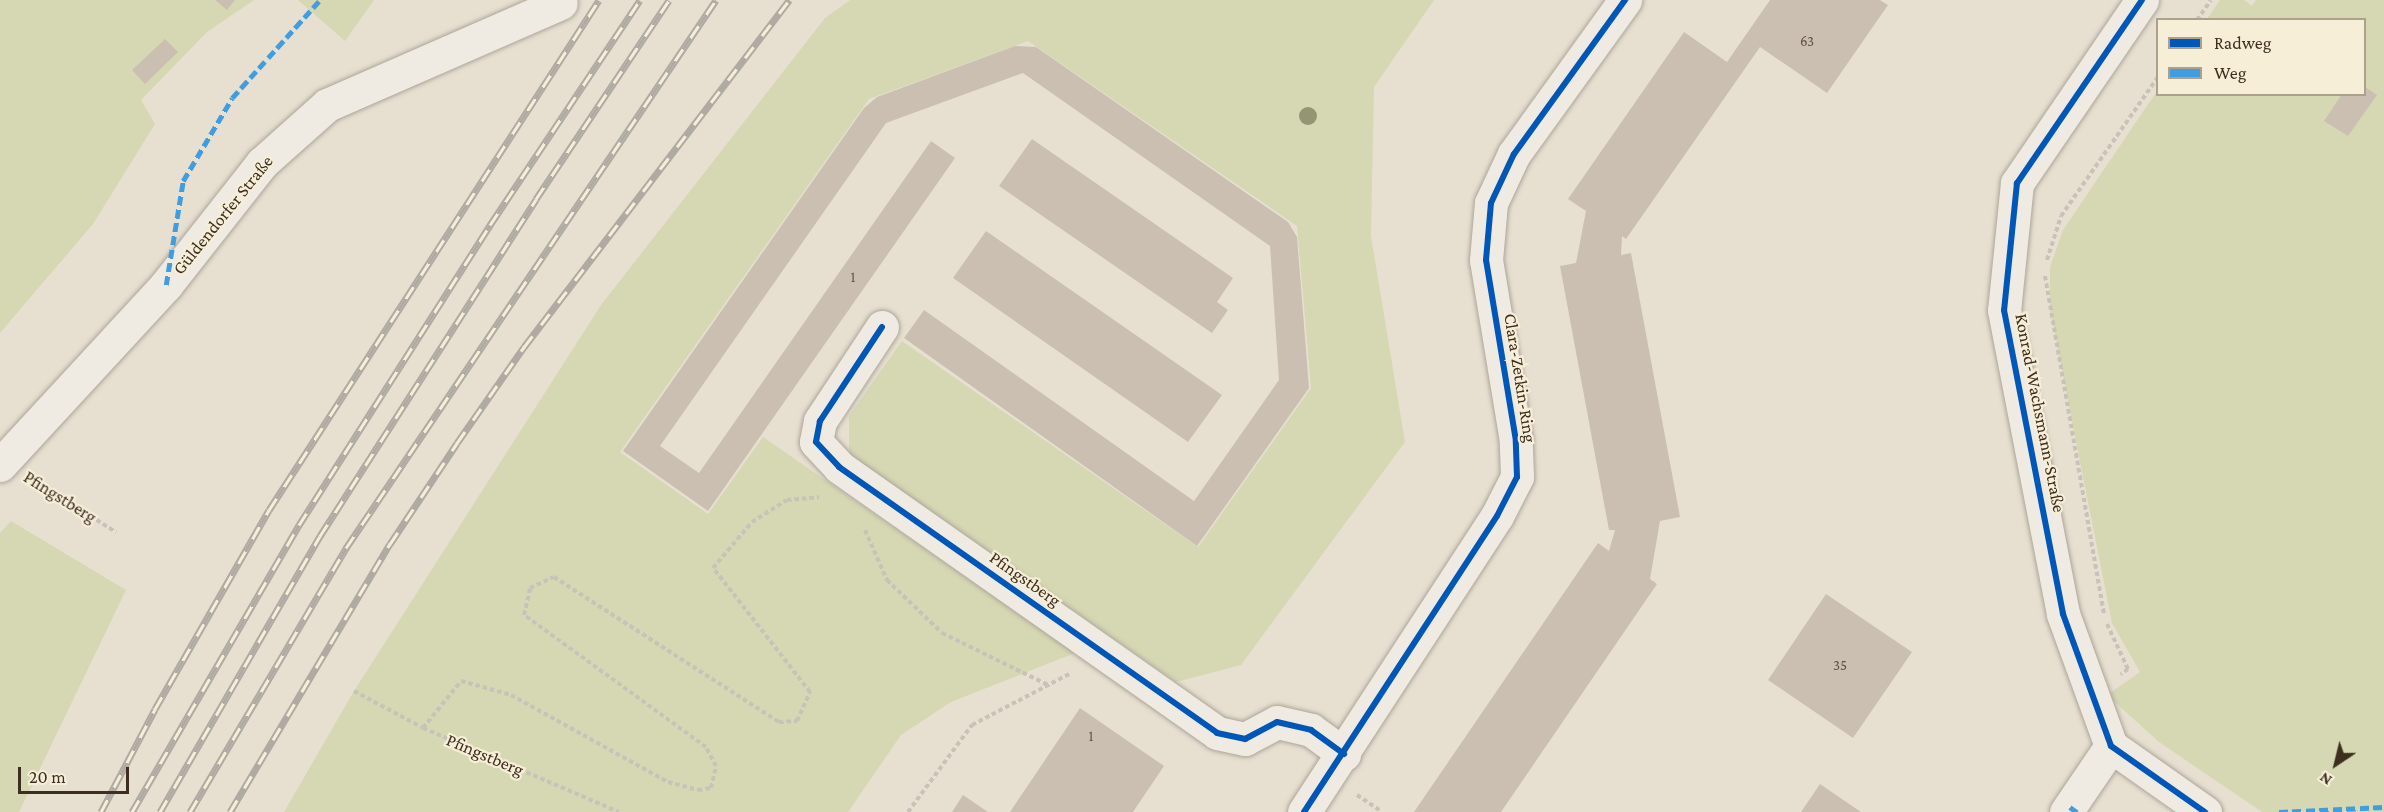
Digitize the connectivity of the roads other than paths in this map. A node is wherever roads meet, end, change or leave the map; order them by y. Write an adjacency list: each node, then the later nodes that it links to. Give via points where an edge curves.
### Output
1 (1625, 0): 7 (street, Clara-Zetkin-Ring, via 1514,154 1491,203 1486,260 1516,441 1517,477 1497,516)
2 (2142, 0): 6 (street, Konrad-Wachsmann-Straße, via 2018,183 2004,310 2063,614)
3 (561, 3): 5 (street, Güldendorfer Straße, via 327,105 262,163 166,285)
4 (882, 327): 7 (street, Pfingstberg, via 820,421 816,442 839,467 1217,733 1245,739 1277,722 1311,730)
5 (2, 463)
6 (2111, 746): 9 (street); 10 (street)
7 (1344, 754): 8 (street, Clara-Zetkin-Ring)
8 (1304, 812)
9 (2066, 812)
10 (2205, 812)

